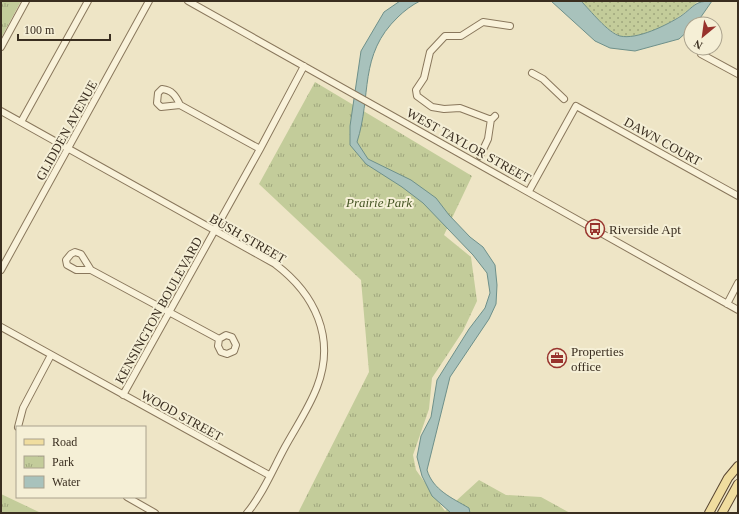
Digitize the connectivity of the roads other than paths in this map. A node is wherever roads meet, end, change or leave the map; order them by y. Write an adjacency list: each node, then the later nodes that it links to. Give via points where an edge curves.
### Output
1 (26, 1): 6 (street)
2 (88, 1): 14 (street)
3 (150, 1): 15 (street, GLIDDEN AVENUE)
4 (188, 1): 8 (street, WEST TAYLOR STREET)
5 (510, 26): 17 (street, via 483,22 461,36 445,36 430,52 424,78 416,90 417,96 432,106 444,109 460,108 493,118 488,139)
6 (1, 47)
7 (705, 56): 10 (street)
8 (304, 66): 16 (street, KENSINGTON BOULEVARD); 18 (street, WEST TAYLOR STREET)
9 (532, 73): 11 (street, via 543,79)
10 (738, 74)
11 (564, 99)
12 (180, 105): 16 (street)
13 (1, 111): 14 (street, BUSH STREET)
14 (21, 122): 15 (street, BUSH STREET)
15 (68, 148): 20 (street, BUSH STREET); 21 (street, GLIDDEN AVENUE)
16 (260, 149): 20 (street, KENSINGTON BOULEVARD)
17 (480, 156)
18 (529, 191): 19 (street, DAWN COURT, via 576,106); 24 (street, WEST TAYLOR STREET)
19 (738, 196)
20 (214, 231): 26 (street, KENSINGTON BOULEVARD); 33 (street, BUSH STREET, via 275,264 292,277 301,286 314,308 323,336 322,370 317,387)
21 (1, 270)
22 (91, 270): 26 (street)
23 (738, 284): 24 (street)
24 (727, 304): 25 (street, WEST TAYLOR STREET)
25 (738, 310)
26 (170, 312): 28 (street); 30 (street, KENSINGTON BOULEVARD)
27 (1, 327): 29 (street, WOOD STREET)
28 (218, 339)
29 (51, 355): 30 (street, WOOD STREET); 31 (street, via 20,414)
30 (123, 396): 33 (street, WOOD STREET)
31 (18, 426)
32 (738, 466): 38 (main road, via 728,478)
33 (269, 476): 37 (street, BUSH STREET)
34 (738, 484): 39 (main road)
35 (129, 498): 36 (street)
36 (155, 513)
37 (247, 513)
38 (709, 513)
39 (722, 513)

